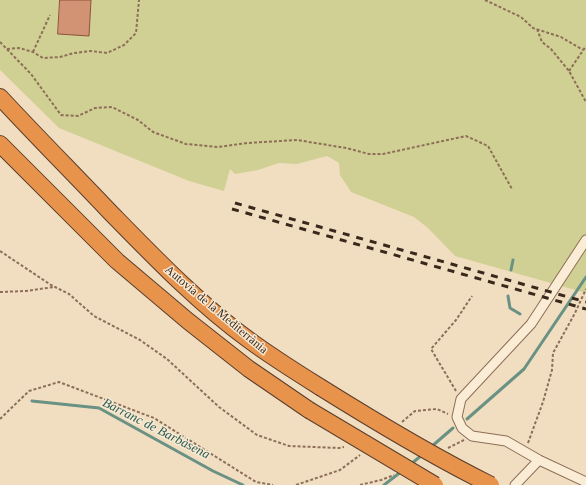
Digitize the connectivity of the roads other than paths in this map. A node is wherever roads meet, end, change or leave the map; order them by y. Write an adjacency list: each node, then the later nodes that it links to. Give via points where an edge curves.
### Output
1 (0, 98): 7 (highway, Autovia de la Mediterrània, bridge, via 131,234 198,298 248,340 384,427)
2 (0, 144): 6 (highway, Autovia de la Mediterrània, bridge, via 117,261 249,369 309,410)
3 (586, 240): 4 (street, via 532,324 461,399 457,417 462,428 472,436 506,441)
4 (540, 460): 5 (street); 8 (street)
5 (586, 482)
6 (435, 485)
7 (491, 485)
8 (515, 485)

